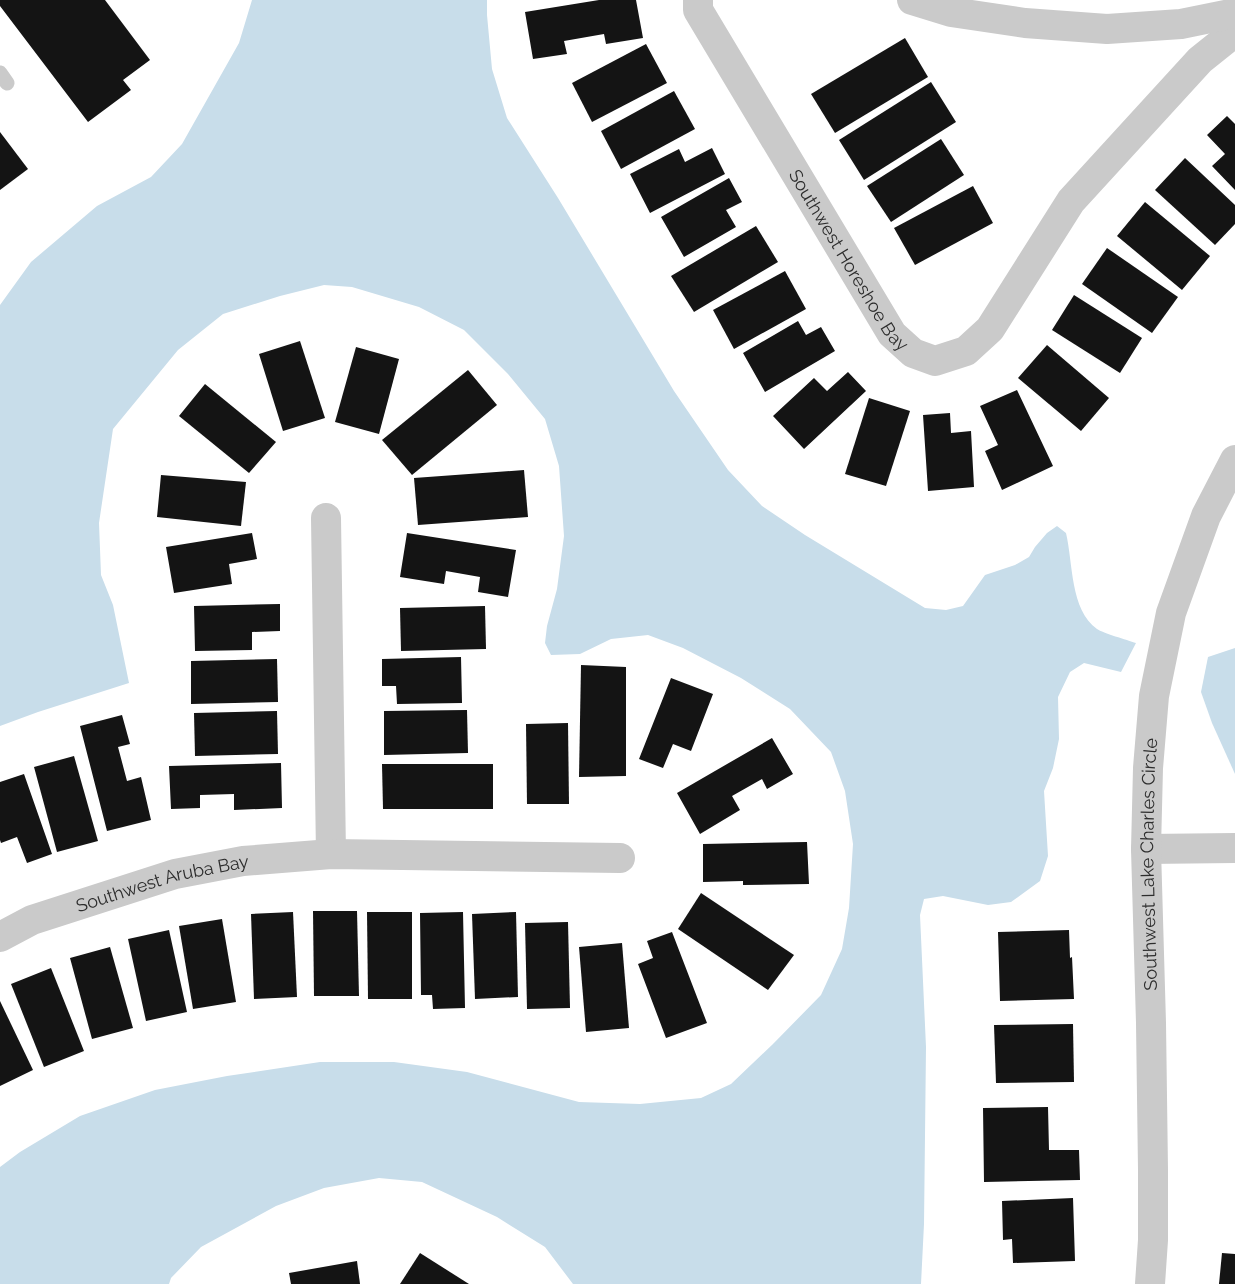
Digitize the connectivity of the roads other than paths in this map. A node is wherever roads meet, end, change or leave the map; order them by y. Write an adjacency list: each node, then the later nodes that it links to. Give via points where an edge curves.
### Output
1 (698, 0): 4 (street, Southwest Horeshoe Bay, via 698,10 892,334 913,353 935,361 966,351 990,329 1071,201 1200,60)
2 (912, 0): 3 (street, via 951,12 1025,23 1107,28 1181,24)
3 (1235, 13)
4 (1235, 32)
5 (1235, 460): 8 (street, Southwest Lake Charles Circle, via 1206,516 1170,613 1154,696)
6 (326, 518): 9 (street)
7 (1235, 848): 8 (street)
8 (1146, 849): 12 (street, Southwest Lake Charles Circle, via 1153,1170)
9 (331, 854): 10 (street, Southwest Aruba Bay); 11 (street, Southwest Aruba Bay, via 243,861 175,874 32,920)
10 (620, 858)
11 (0, 937)
12 (1150, 1284)

